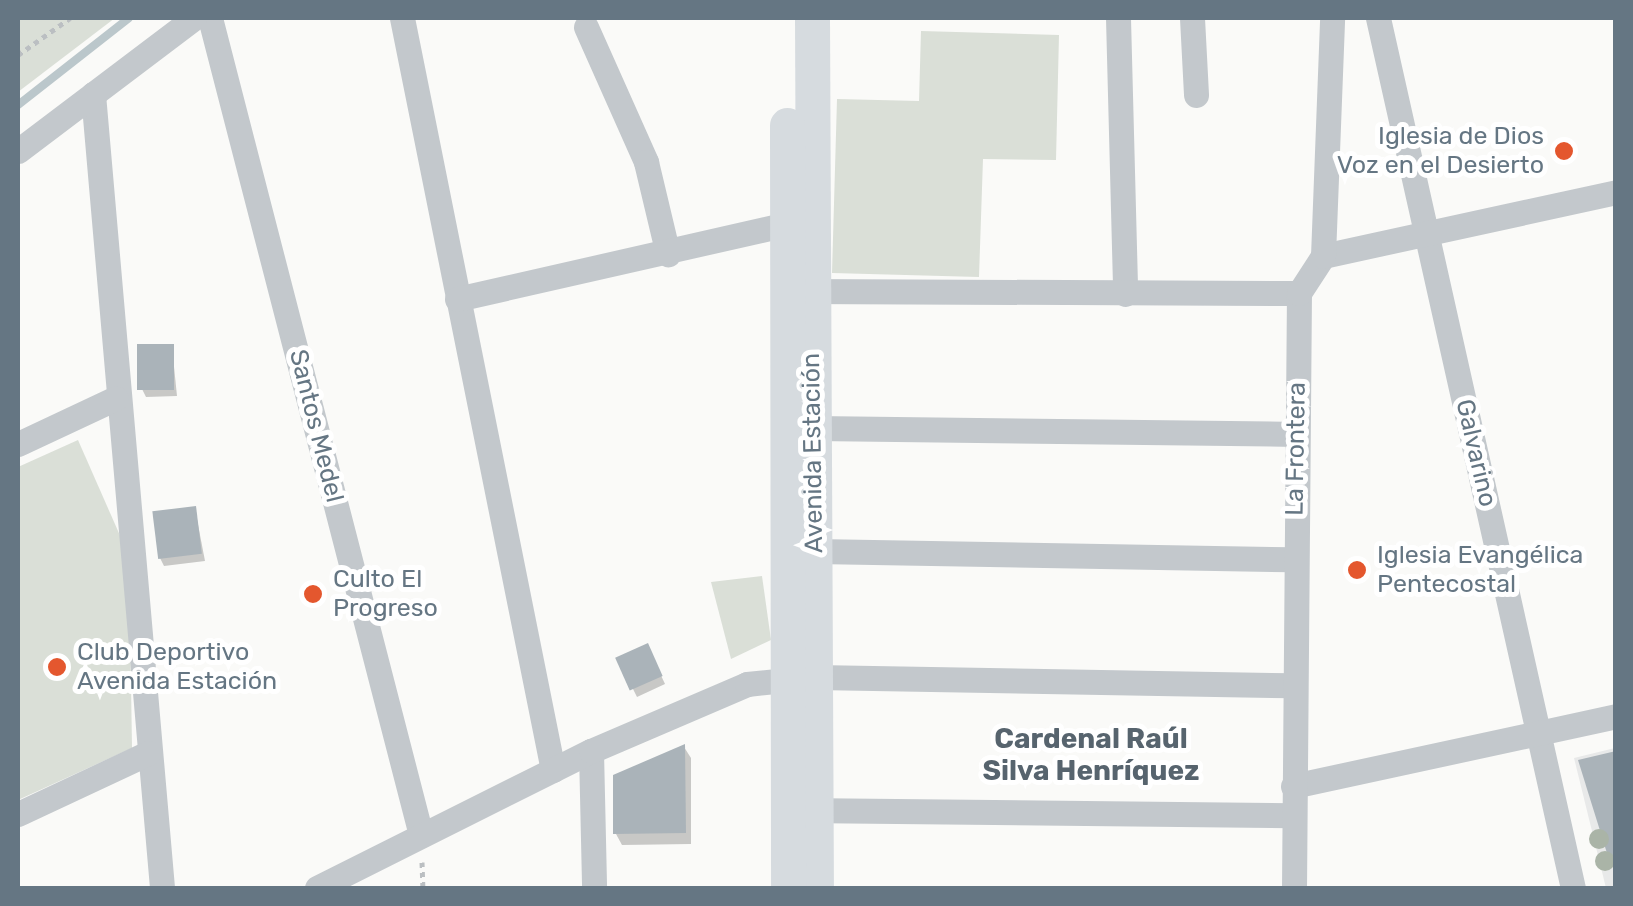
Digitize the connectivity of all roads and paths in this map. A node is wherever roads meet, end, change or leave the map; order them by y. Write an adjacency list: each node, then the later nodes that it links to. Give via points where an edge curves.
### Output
1 (70, 18): 12 (path)
2 (194, 18): 13 (street)
3 (210, 18): 42 (street, Santos Medel)
4 (402, 18): 24 (street)
5 (788, 18): 17 (street, Avenida Estación)
6 (812, 18): 17 (street, Avenida Estación)
7 (1118, 18): 23 (street)
8 (1192, 18): 14 (street)
9 (1332, 18): 20 (street)
10 (1378, 18): 18 (street, Galvarino)
11 (586, 28): 19 (street, via 646,162)
12 (18, 55)
13 (93, 94): 15 (street); 25 (street)
14 (1196, 95)
15 (18, 150)
16 (1616, 192): 18 (street)
17 (799, 222): 19 (street); 21 (street, Avenida Estación)
18 (1428, 233): 20 (street); 34 (street, Galvarino)
19 (668, 254): 24 (street)
20 (1322, 256): 22 (street)
21 (798, 291): 23 (street); 26 (street, Avenida Estación); 31 (street, Avenida Estación)
22 (1299, 293): 23 (street); 27 (street, La Frontera)
23 (1125, 294)
24 (457, 300): 37 (street)
25 (116, 398): 28 (street); 36 (street)
26 (814, 428): 27 (street); 29 (street, Avenida Estación)
27 (1296, 434): 30 (street, La Frontera)
28 (18, 444)
29 (815, 550): 30 (street); 31 (street, Avenida Estación)
30 (1294, 559): 32 (street, La Frontera)
31 (801, 677): 32 (street); 35 (street, via 747,684); 39 (street, Avenida Estación)
32 (1294, 685): 38 (street, La Frontera)
33 (1616, 716): 34 (street)
34 (1539, 733): 38 (street); 49 (street, Galvarino)
35 (592, 751): 37 (street); 45 (street)
36 (148, 753): 40 (street); 43 (street)
37 (553, 770): 42 (street)
38 (1293, 786): 41 (street, La Frontera)
39 (803, 810): 41 (street); 46 (street, Avenida Estación); 47 (street, Avenida Estación)
40 (18, 814)
41 (1294, 815): 48 (street, La Frontera)
42 (421, 835): 44 (street)
43 (162, 888)
44 (317, 888)
45 (594, 888)
46 (788, 888)
47 (816, 888)
48 (1294, 888)
49 (1573, 888)

